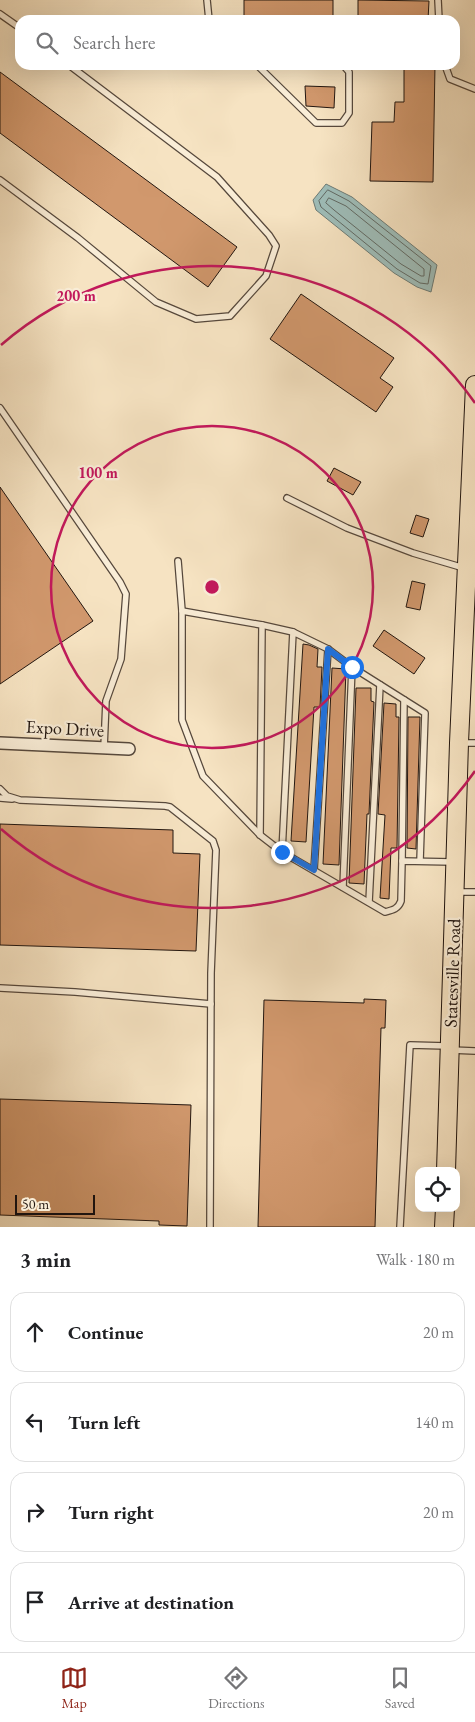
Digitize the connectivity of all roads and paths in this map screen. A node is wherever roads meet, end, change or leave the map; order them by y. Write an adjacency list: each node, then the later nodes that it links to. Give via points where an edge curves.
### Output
1 (207, 0): 4 (lane)
2 (438, 0): 5 (lane)
3 (0, 14): 6 (lane)
4 (208, 15)
5 (439, 15)
6 (15, 24)
7 (76, 70): 12 (lane, via 216,177 276,246 266,276 230,316 196,319 156,302)
8 (261, 70): 9 (lane, via 316,123 342,123 349,113)
9 (347, 70)
10 (447, 70): 11 (lane, via 450,79)
11 (475, 89)
12 (0, 180)
13 (475, 385): 17 (main road, Statesville Road)
14 (0, 408): 28 (lane, via 126,594 121,659 106,701)
15 (286, 498): 17 (lane, via 347,528)
16 (178, 561): 19 (lane)
17 (468, 569): 18 (main road, Statesville Road)
18 (471, 607): 27 (main road, Statesville Road)
19 (182, 611): 20 (lane); 33 (lane, via 182,720 203,776)
20 (262, 625): 21 (lane); 33 (lane)
21 (293, 632): 22 (lane); 34 (lane)
22 (328, 649): 23 (lane); 38 (lane)
23 (352, 667): 24 (lane); 39 (lane)
24 (380, 685): 25 (lane); 42 (lane)
25 (404, 700): 35 (lane); 36 (lane, via 424,713)
26 (0, 743): 28 (street, Expo Drive)
27 (467, 743): 37 (main road, Statesville Road)
28 (104, 748): 29 (street, Expo Drive)
29 (129, 749)
30 (0, 789): 32 (lane)
31 (0, 798): 32 (lane)
32 (14, 799): 44 (lane, via 170,807 213,841 216,850)
33 (260, 835): 34 (lane)
34 (282, 852): 38 (lane)
35 (402, 861): 36 (lane); 42 (lane, via 400,906 385,912)
36 (420, 861): 37 (lane)
37 (455, 862): 40 (main road, Statesville Road)
38 (314, 870): 39 (lane)
39 (343, 888): 42 (lane)
40 (454, 892): 41 (lane); 45 (main road, Statesville Road)
41 (475, 892)
42 (369, 902)
43 (0, 988): 44 (lane)
44 (210, 1004): 49 (lane)
45 (449, 1048): 46 (lane); 47 (main road, Statesville Road); 50 (lane, via 410,1045)
46 (475, 1051)
47 (446, 1167)
48 (445, 1212): 51 (main road)
49 (210, 1227)
50 (400, 1227)
51 (444, 1227)

